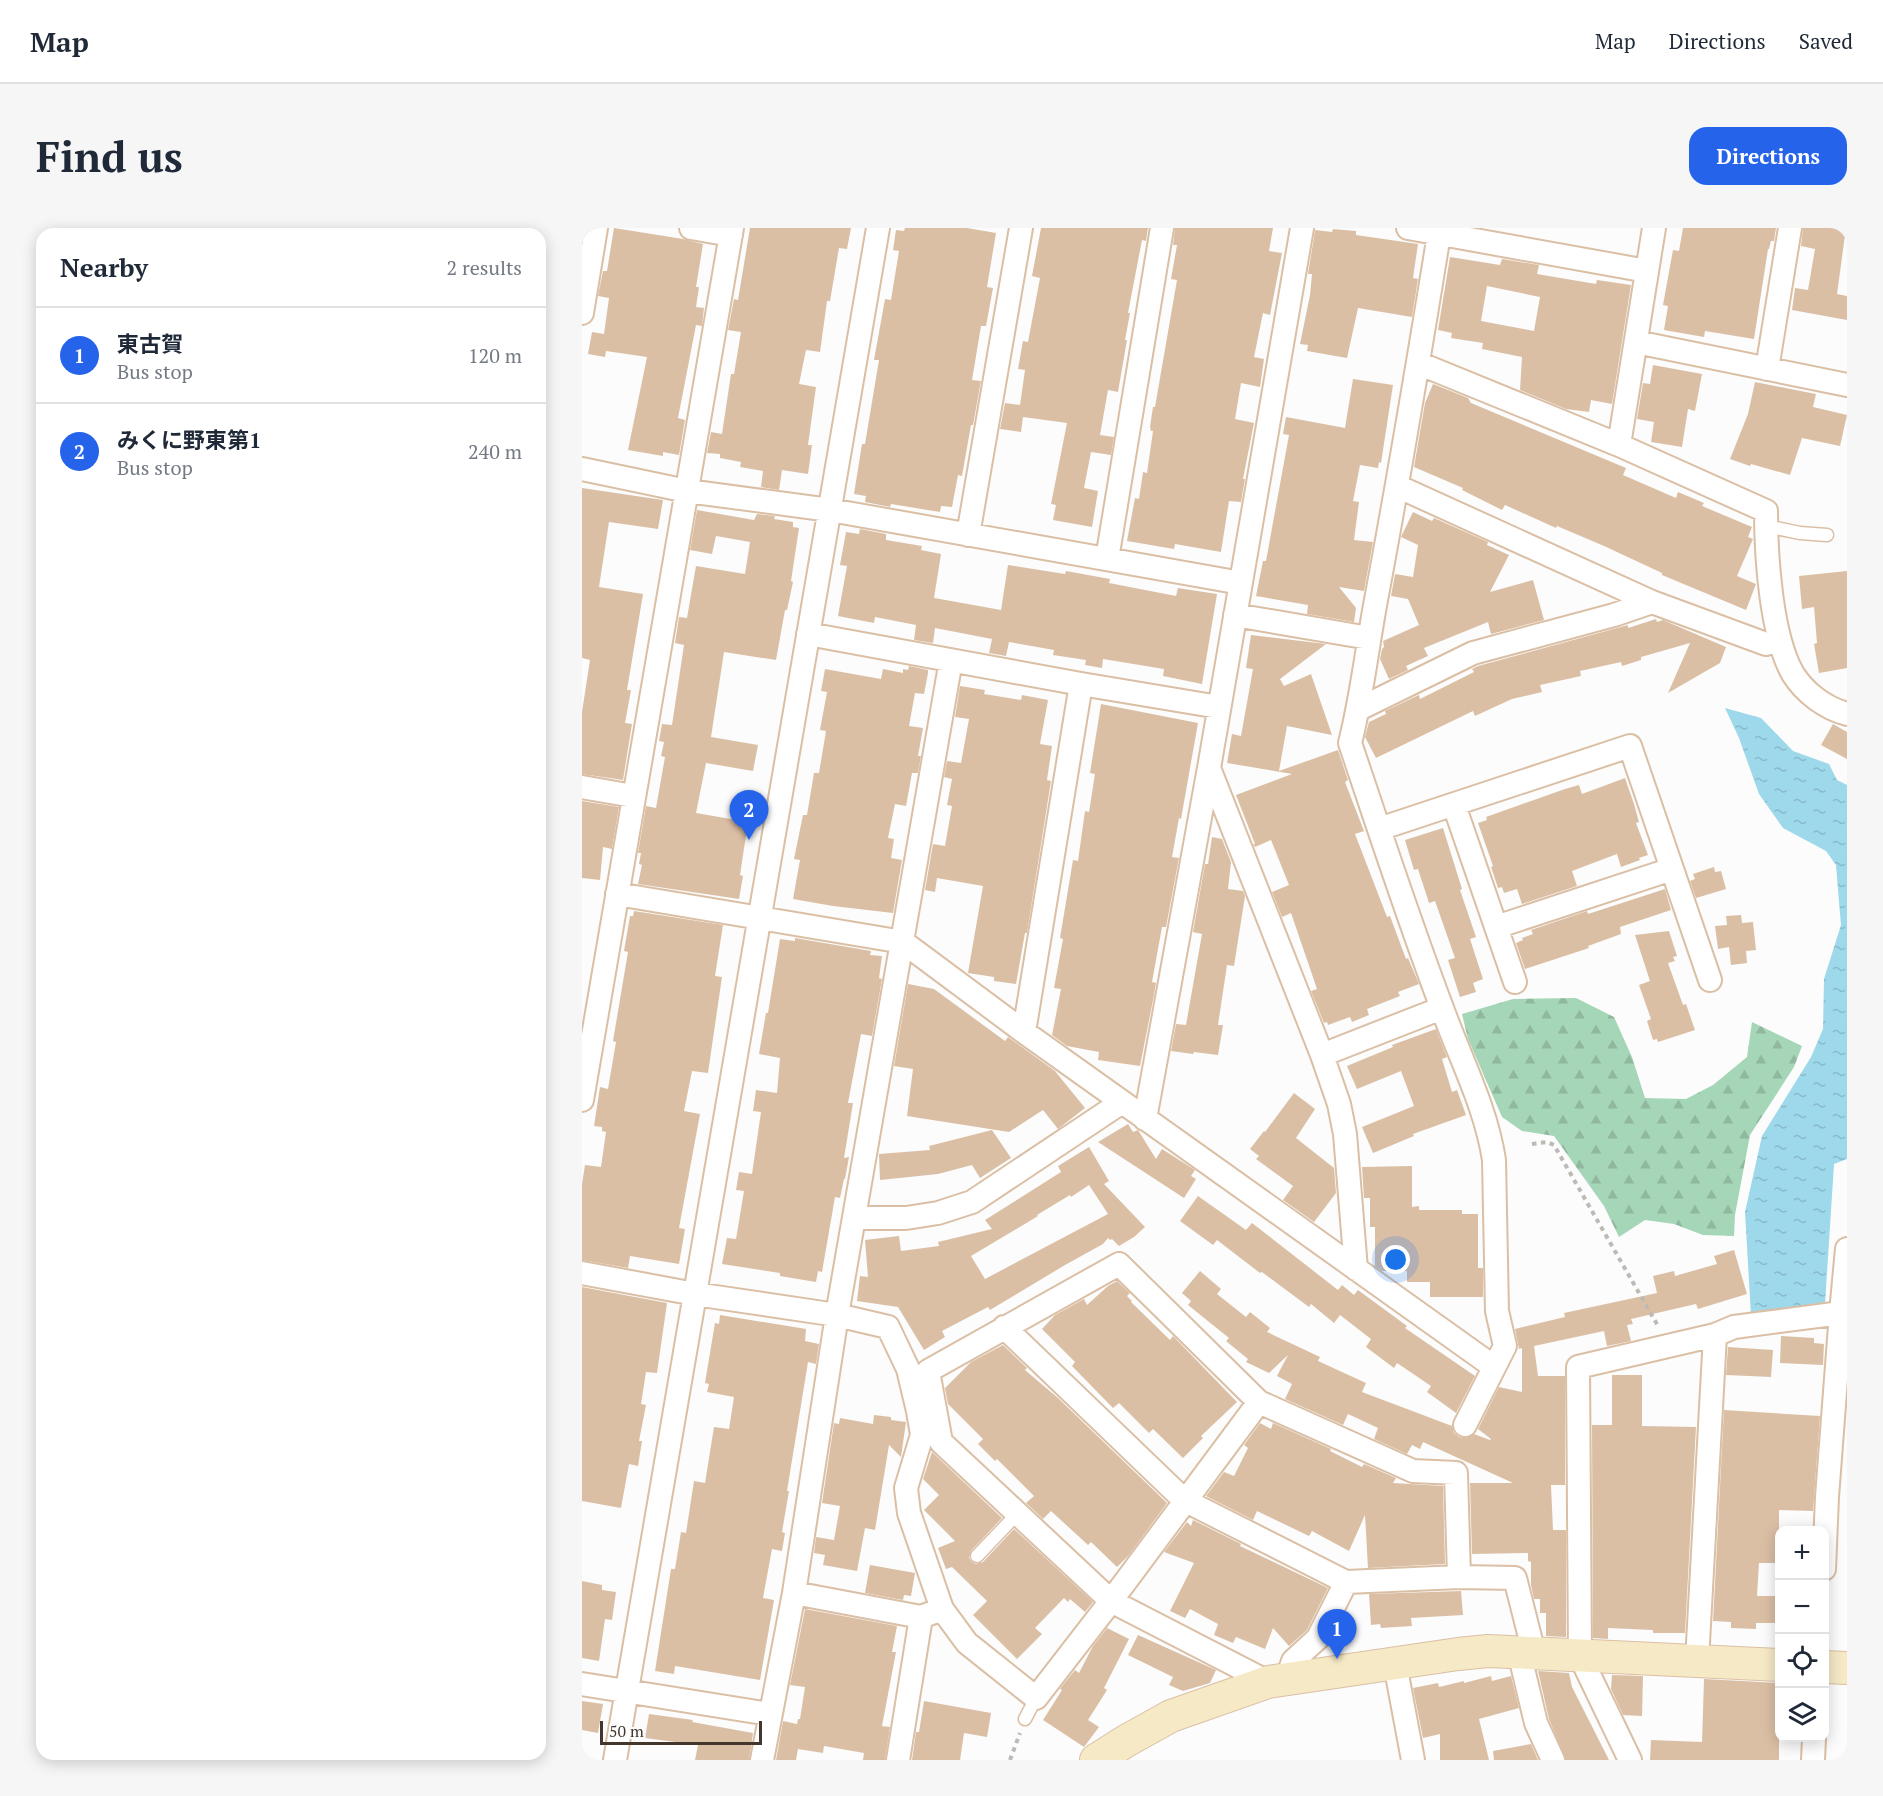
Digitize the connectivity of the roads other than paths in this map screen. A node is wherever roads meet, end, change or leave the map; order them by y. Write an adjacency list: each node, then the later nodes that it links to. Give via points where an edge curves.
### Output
1 (597, 228): 13 (street)
2 (690, 228): 11 (street)
3 (878, 228): 22 (street)
4 (1021, 228): 24 (street)
5 (1162, 228): 26 (street)
6 (1302, 228): 27 (street)
7 (1408, 228): 10 (street)
8 (1654, 228): 12 (street)
9 (1790, 228): 16 (street)
10 (1439, 231): 12 (street); 15 (street)
11 (731, 232): 21 (street)
12 (1647, 271): 14 (street)
13 (582, 313)
14 (1636, 342): 16 (street); 18 (street)
15 (1418, 363): 18 (street); 20 (street)
16 (1767, 369): 17 (street)
17 (1847, 386)
18 (1619, 445): 23 (street, via 1766,512)
19 (582, 469): 21 (street)
20 (1397, 486): 28 (street); 31 (street)
21 (687, 491): 22 (street); 40 (street)
22 (830, 510): 24 (street); 30 (street)
23 (1766, 526): 25 (lane); 32 (street)
24 (968, 535): 26 (street)
25 (1827, 535)
26 (1107, 560): 27 (street)
27 (1241, 583): 29 (street)
28 (1652, 602): 32 (street, via 1766,644); 36 (street, via 1473,653)
29 (1235, 615): 31 (street); 35 (street)
30 (808, 634): 33 (street); 45 (street)
31 (1369, 638): 36 (street)
32 (1779, 639): 37 (street, via 1793,674 1806,689 1825,706)
33 (951, 660): 34 (street); 47 (street)
34 (1081, 684): 35 (street); 51 (street)
35 (1219, 707): 38 (street)
36 (1359, 709): 42 (street, via 1350,743)
37 (1846, 713)
38 (1209, 768): 52 (street); 55 (street)
39 (582, 787): 40 (street)
40 (633, 796): 44 (street)
41 (1454, 805): 42 (street); 43 (street, via 1630,746); 46 (street)
42 (1379, 829): 50 (street)
43 (1672, 869): 46 (street); 48 (street)
44 (617, 894): 45 (street); 53 (street)
45 (759, 918): 47 (street); 60 (street)
46 (1496, 927): 49 (street)
47 (903, 942): 51 (street); 56 (street)
48 (1710, 980)
49 (1515, 982)
50 (1442, 1008): 52 (street); 65 (street, via 1490,1137 1494,1160 1497,1311 1505,1346)
51 (1023, 1032): 54 (street)
52 (1322, 1055): 58 (street, via 1345,1134)
53 (582, 1100)
54 (1122, 1102): 55 (street); 56 (street, via 972,1202 906,1218)
55 (1145, 1119): 58 (street)
56 (855, 1218): 62 (street)
57 (1847, 1257): 61 (street)
58 (1356, 1269): 65 (street)
59 (582, 1273): 60 (street)
60 (695, 1294): 62 (street); 88 (street)
61 (1841, 1313): 64 (street, via 1734,1327); 66 (street)
62 (837, 1315): 76 (street); 78 (street, via 888,1327 908,1369 922,1435 906,1488)
63 (1004, 1327): 67 (street, via 1119,1264); 70 (street); 71 (street, via 928,1371 941,1442)
64 (1714, 1335): 80 (street, via 1578,1367); 81 (street)
65 (1494, 1367): 68 (street)
66 (1841, 1381): 69 (street)
67 (1259, 1402): 70 (street); 74 (street, via 1413,1471 1456,1473)
68 (1465, 1425)
69 (1837, 1497): 72 (street)
70 (1184, 1500): 75 (street); 77 (street)
71 (1018, 1514): 73 (lane); 77 (street)
72 (1829, 1541)
73 (977, 1556)
74 (1459, 1577): 75 (street); 79 (street, via 1515,1578)
75 (1346, 1582): 86 (street, via 1318,1638)
76 (794, 1593): 78 (street); 90 (street)
77 (1111, 1601): 86 (street); 89 (street)
78 (932, 1613): 89 (street); 95 (street)
79 (1526, 1653): 80 (street); 82 (street, via 1488,1651); 98 (street, via 1536,1723)
80 (1580, 1656): 81 (street); 99 (street)
81 (1697, 1661): 83 (street)
82 (1395, 1664): 86 (street); 97 (street)
83 (1775, 1665)
84 (1829, 1667): 85 (street)
85 (1847, 1668)
86 (1277, 1681): 96 (street, via 1172,1716)
87 (582, 1684): 88 (street)
88 (627, 1692): 90 (street); 93 (street)
89 (1036, 1698): 91 (lane)
90 (770, 1714): 94 (street)
91 (1025, 1719)
92 (1814, 1742): 100 (street)
93 (615, 1760)
94 (762, 1760)
95 (898, 1760)
96 (1096, 1760)
97 (1413, 1760)
98 (1553, 1760)
99 (1630, 1760)
100 (1813, 1760)

